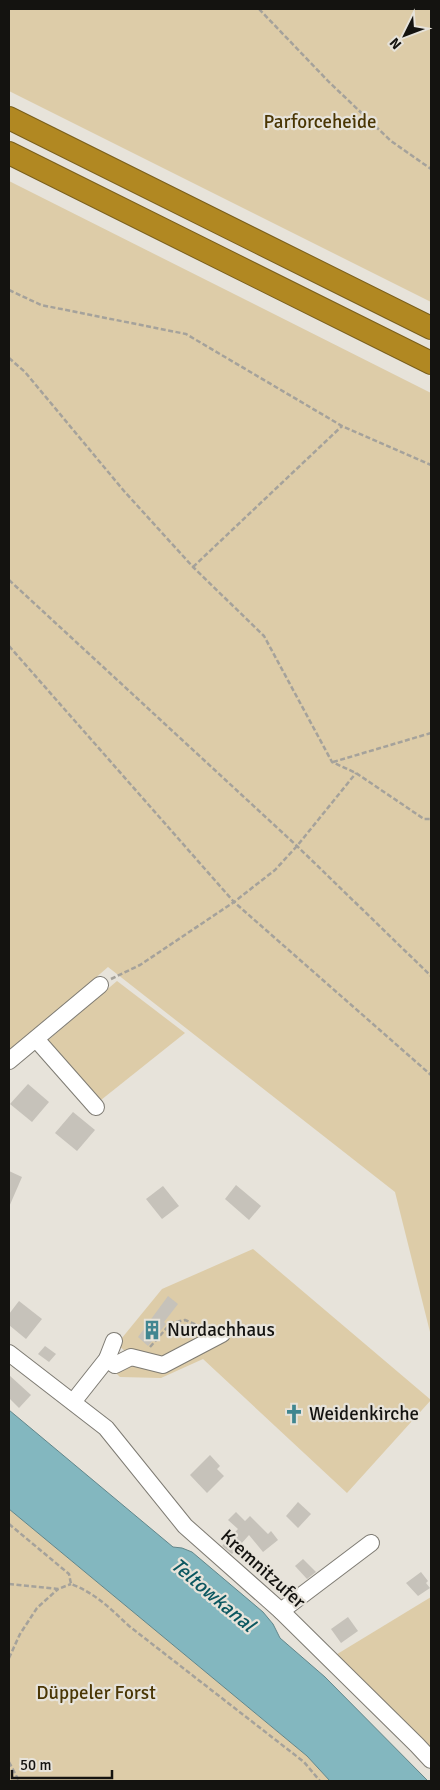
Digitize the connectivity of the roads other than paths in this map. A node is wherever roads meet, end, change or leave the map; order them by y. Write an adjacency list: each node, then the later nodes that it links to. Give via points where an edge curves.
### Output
1 (9, 118): 3 (highway)
2 (9, 153): 4 (highway)
3 (431, 328)
4 (431, 363)
5 (100, 984): 6 (street)
6 (36, 1039): 7 (street); 8 (street)
7 (9, 1061)
8 (96, 1108)
9 (222, 1334): 12 (street, via 163,1365 131,1357 115,1365)
10 (114, 1341): 12 (street)
11 (9, 1353): 13 (street, Kremnitzufer)
12 (108, 1359): 13 (street)
13 (73, 1402): 15 (street, Kremnitzufer, via 106,1428 185,1526)
14 (371, 1543): 15 (street)
15 (281, 1611): 16 (street, Kremnitzufer)
16 (431, 1760)

